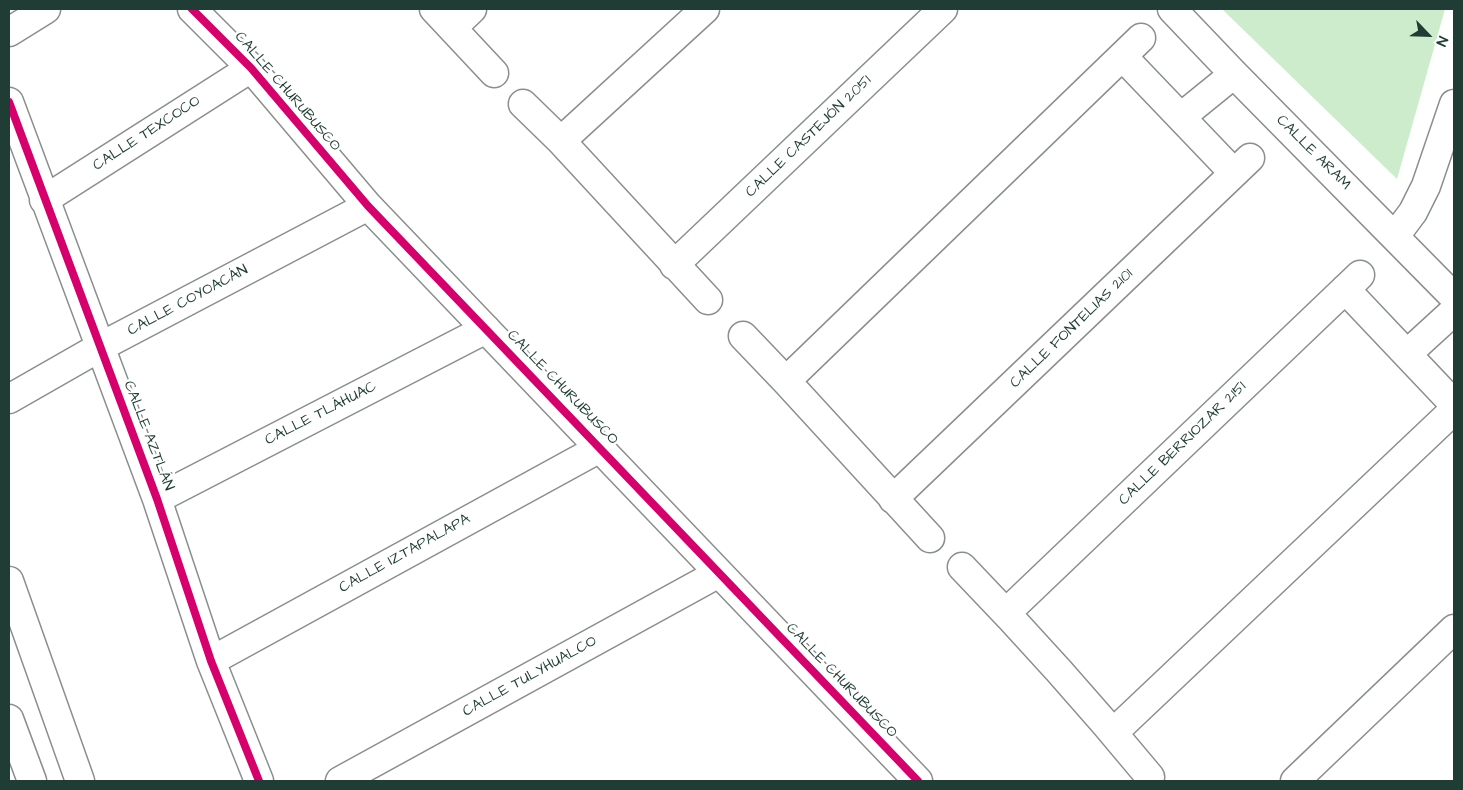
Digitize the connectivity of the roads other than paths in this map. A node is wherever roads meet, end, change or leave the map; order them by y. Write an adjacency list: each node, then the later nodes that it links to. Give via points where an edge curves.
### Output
1 (46, 9): 8 (street)
2 (192, 9): 9 (street, CALLE CHURUBUSCO)
3 (472, 9): 7 (street)
4 (705, 9): 16 (street)
5 (943, 9): 20 (street, CALLE CASTEJÓN 2051)
6 (1172, 9): 11 (street, CALLE ARAM)
7 (443, 18): 10 (street)
8 (9, 32)
9 (251, 68): 17 (street, CALLE TEXCOCO); 18 (street, CALLE CHURUBUSCO)
10 (494, 73)
11 (1234, 74): 15 (street); 19 (street, CALLE ARAM)
12 (9, 102): 17 (street, CALLE AZTLÁN)
13 (523, 104): 16 (street)
14 (1454, 104): 19 (street, via 1426,186 1413,212)
15 (1181, 118): 28 (street, via 1132,47); 34 (street, CALLE FONTELIAS 2101, via 1242,166)
16 (561, 141): 20 (street)
17 (44, 200): 26 (street, CALLE AZTLÁN)
18 (368, 206): 24 (street, CALLE CHURUBUSCO); 26 (street, CALLE COYOACÁN)
19 (1395, 236): 21 (street, CALLE ARAM)
20 (674, 265): 22 (street)
21 (1454, 296)
22 (708, 300)
23 (1454, 310): 27 (street)
24 (486, 329): 32 (street, CALLE CHURUBUSCO); 33 (street, CALLE TLÁHUAC)
25 (742, 336): 28 (street)
26 (100, 347): 29 (street, CALLE COYOACÁN); 33 (street, CALLE AZTLÁN)
27 (1407, 354): 30 (street); 39 (street, CALLE BERRIOZAR 2151, via 1353,282)
28 (786, 381): 34 (street)
29 (9, 399)
30 (1454, 404)
31 (1454, 410): 43 (street)
32 (600, 448): 37 (street, CALLE CHURUBUSCO); 41 (street, CALLE IZTAPALAPA)
33 (157, 499): 41 (street, CALLE AZTLÁN)
34 (893, 499): 35 (street)
35 (930, 538)
36 (962, 567): 39 (street)
37 (719, 573): 48 (street, CALLE TULYHUALCO); 49 (street, CALLE CHURUBUSCO)
38 (9, 581): 46 (street)
39 (1006, 613): 43 (street)
40 (1454, 629): 50 (street)
41 (210, 661): 47 (street, CALLE AZTLÁN)
42 (9, 719): 45 (street)
43 (1113, 733): 44 (street)
44 (1150, 777)
45 (32, 781)
46 (80, 781)
47 (258, 781)
48 (340, 781)
49 (918, 781)
50 (1295, 781)

